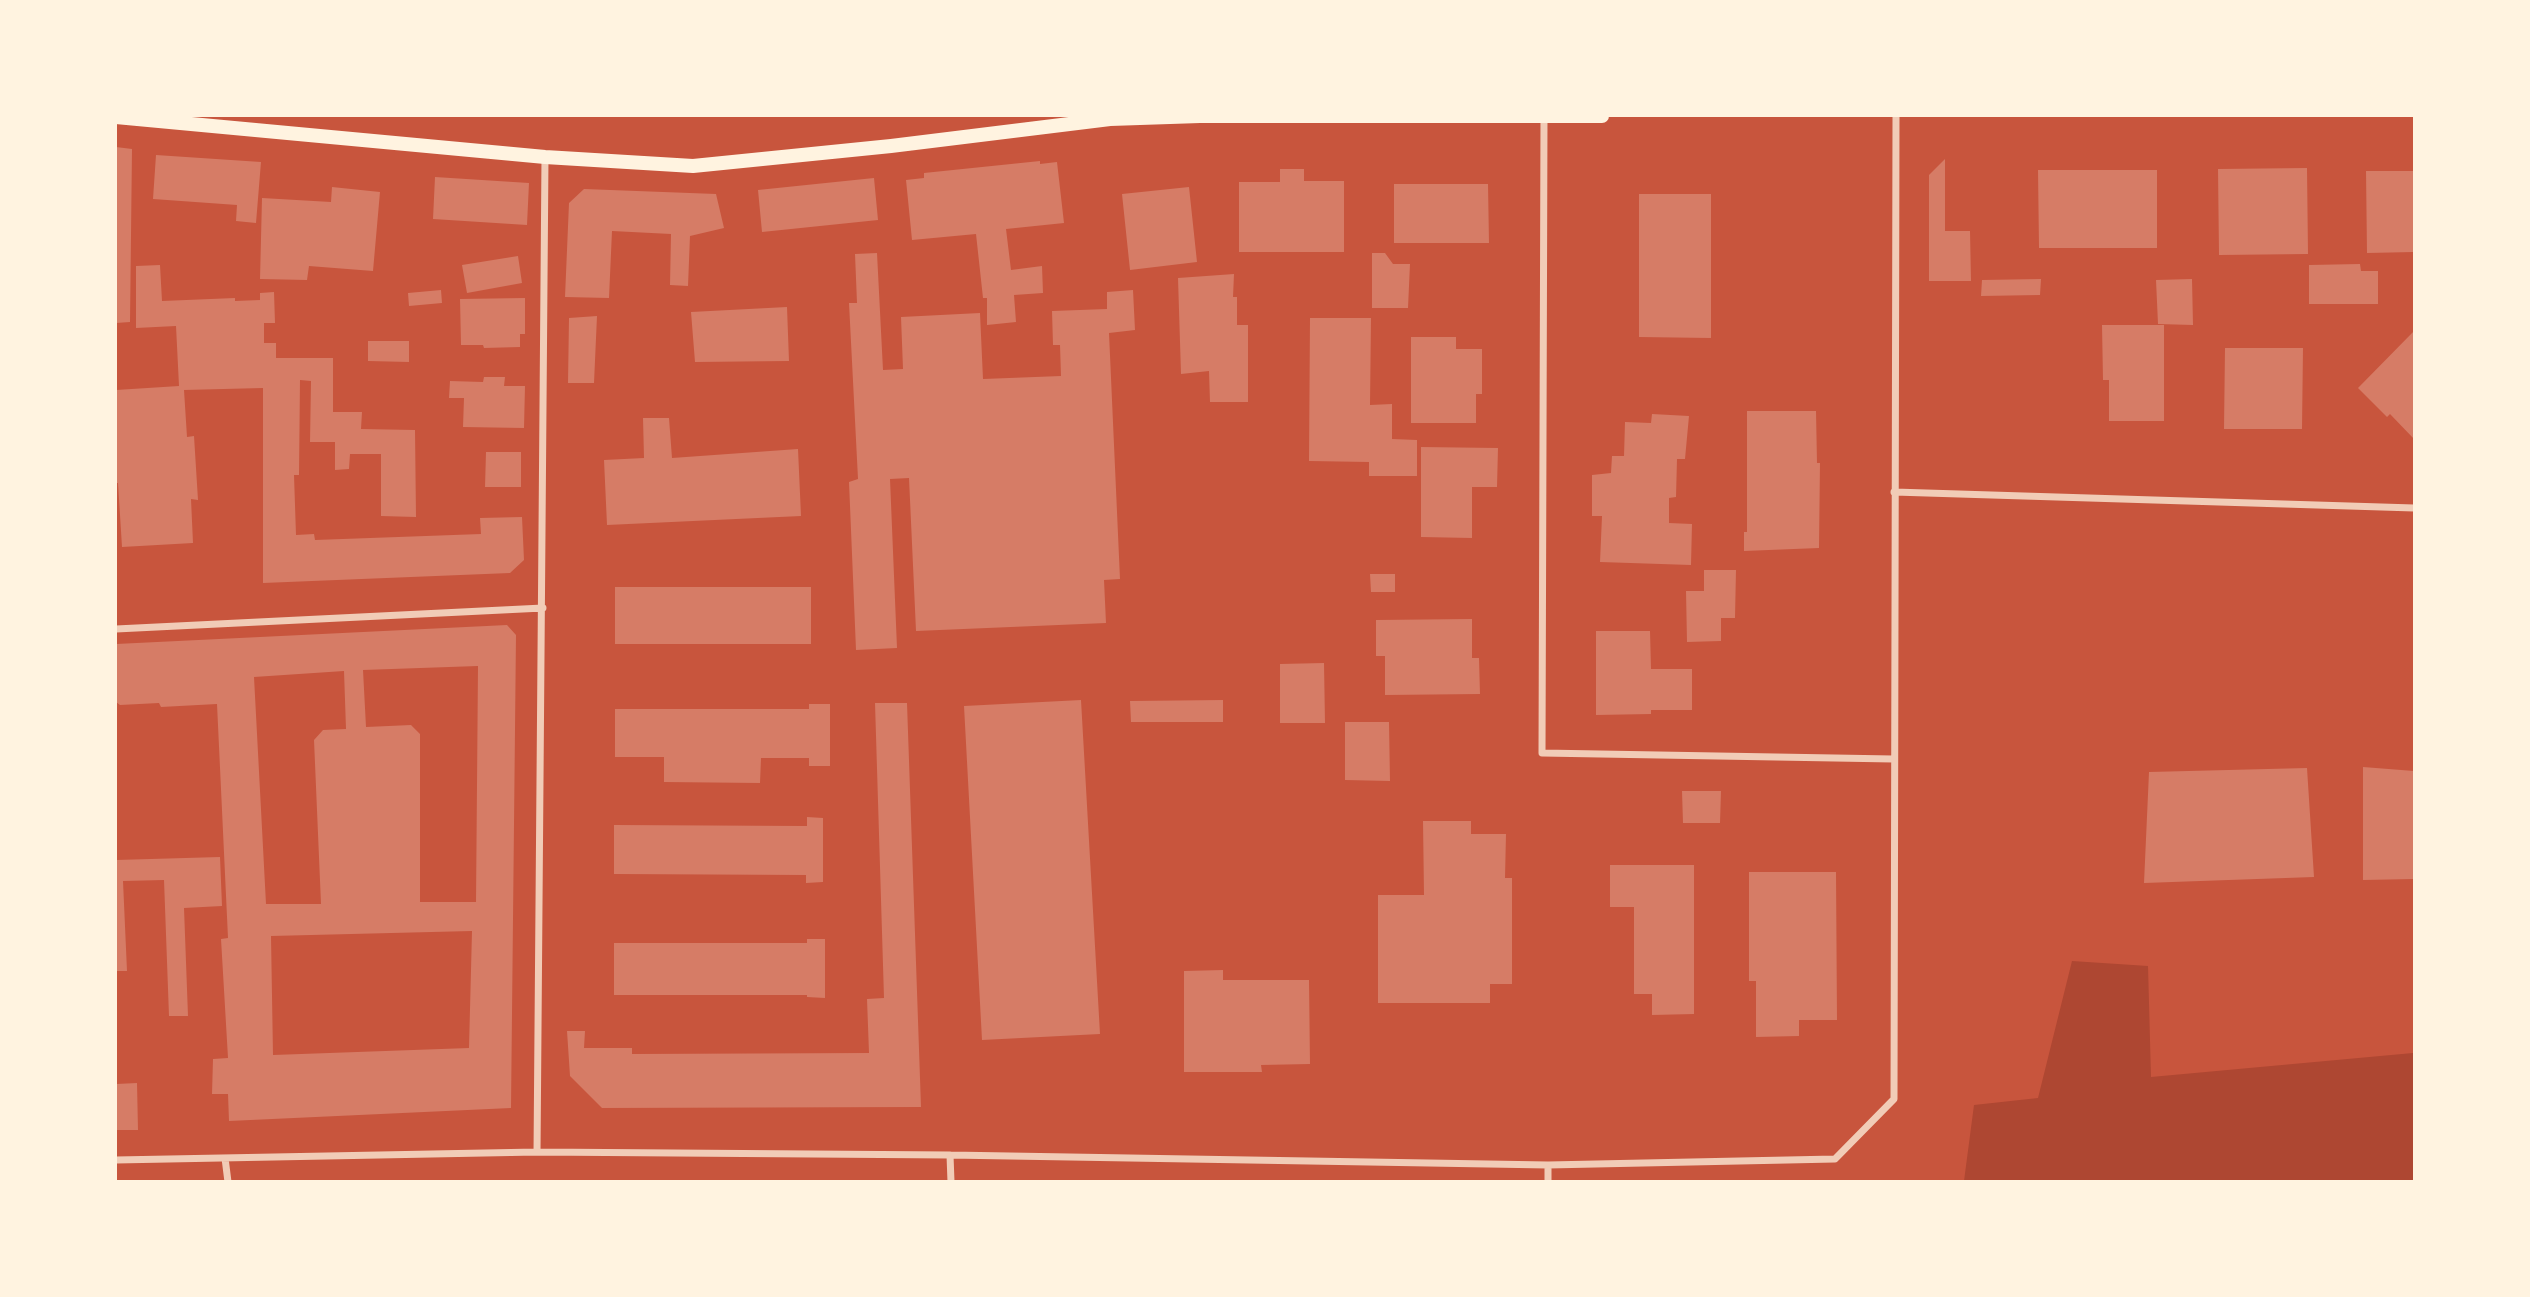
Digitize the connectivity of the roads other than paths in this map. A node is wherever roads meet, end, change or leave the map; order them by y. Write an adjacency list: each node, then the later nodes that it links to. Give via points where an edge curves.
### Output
1 (1602, 116): 5 (main road)
2 (1896, 116): 8 (street)
3 (116, 117): 6 (main road)
4 (1109, 117): 5 (main road); 7 (main road, via 693,166)
5 (1544, 117): 12 (street, via 1542,753)
6 (189, 119): 7 (main road)
7 (545, 157): 10 (street)
8 (1894, 492): 9 (street); 12 (street)
9 (2414, 508)
10 (543, 608): 11 (street); 13 (street)
11 (116, 629)
12 (1893, 759): 17 (street, via 1894,1099 1835,1159)
13 (537, 1152): 14 (street); 15 (street)
14 (950, 1155): 17 (street); 19 (street)
15 (225, 1158): 16 (street); 18 (street)
16 (116, 1160)
17 (1548, 1165): 20 (street)
18 (228, 1181)
19 (951, 1181)
20 (1548, 1181)

